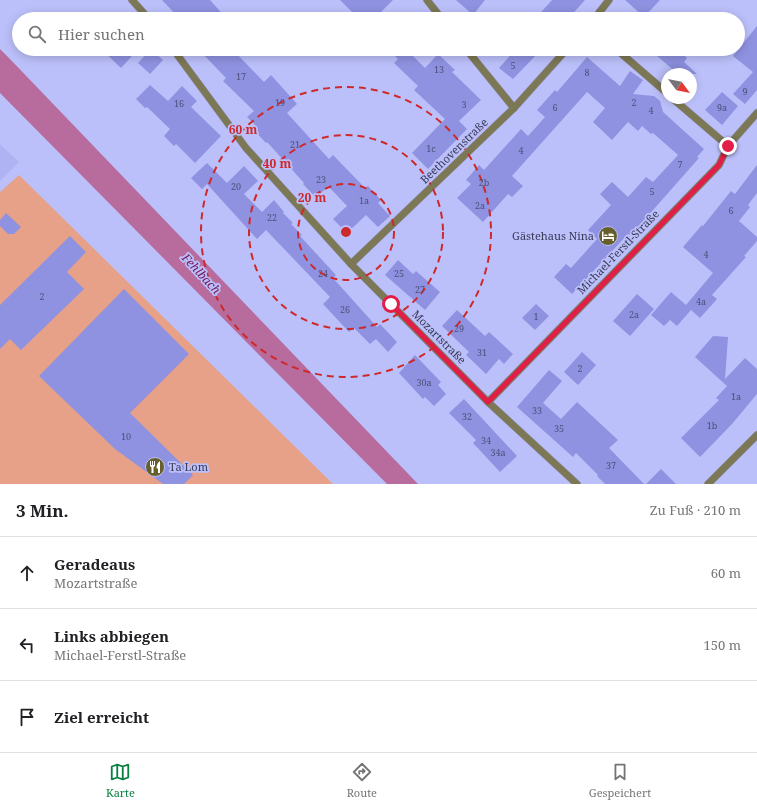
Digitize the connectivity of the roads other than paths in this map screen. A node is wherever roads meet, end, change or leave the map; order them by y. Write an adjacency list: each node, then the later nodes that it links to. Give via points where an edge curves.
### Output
1 (132, 0): 4 (street)
2 (426, 0): 5 (street)
3 (609, 0): 6 (street)
4 (143, 12)
5 (436, 12)
6 (600, 12)
7 (178, 56): 16 (street, Mozartstraße, via 246,148)
8 (472, 56): 13 (street)
9 (561, 56): 13 (street, Beethovenstraße)
10 (624, 56): 11 (street)
11 (661, 88)
12 (679, 104): 15 (street)
13 (514, 108): 16 (street, Beethovenstraße)
14 (757, 113): 15 (street, Michael-Ferstl-Straße)
15 (728, 146): 17 (street, Michael-Ferstl-Straße, via 719,165)
16 (351, 264): 17 (street, Mozartstraße)
17 (488, 402): 19 (street, Mozartstraße)
18 (757, 435): 20 (street)
19 (577, 484)
20 (708, 484)

